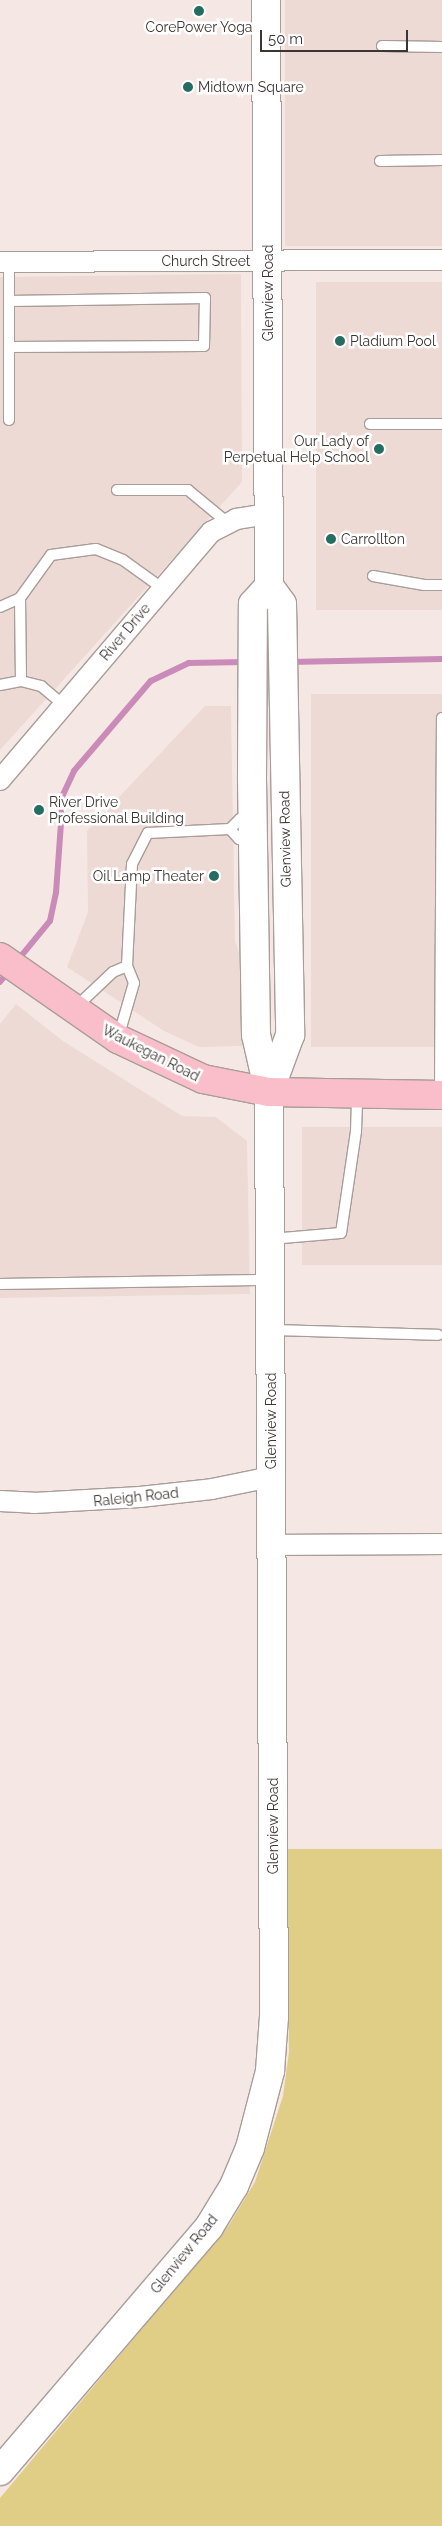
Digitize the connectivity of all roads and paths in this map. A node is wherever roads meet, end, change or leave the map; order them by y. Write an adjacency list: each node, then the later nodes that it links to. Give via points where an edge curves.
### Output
1 (266, 0): 6 (main road, Glenview Road)
2 (382, 46): 3 (lane)
3 (442, 47)
4 (380, 160): 5 (lane)
5 (442, 160)
6 (268, 260): 7 (street, Church Street); 8 (street, Church Street); 15 (main road, Glenview Road)
7 (442, 260)
8 (4, 262): 9 (lane)
9 (9, 301): 10 (lane); 10 (lane, via 205,298 204,346)
10 (9, 347): 11 (lane)
11 (9, 420)
12 (370, 424): 13 (lane)
13 (442, 424)
14 (118, 490): 16 (lane, via 188,490)
15 (269, 514): 16 (street, River Drive); 19 (main road, Glenview Road)
16 (228, 523): 20 (street, River Drive, via 211,532)
17 (373, 576): 18 (lane)
18 (442, 585)
19 (269, 586): 28 (main road, Glenview Road, via 252,604 252,702); 33 (main road, Glenview Road, via 282,604 290,1035)
20 (162, 588): 21 (lane, via 123,560 96,549 51,555); 25 (street, River Drive)
21 (20, 598): 22 (lane); 23 (lane)
22 (0, 607)
23 (22, 681): 24 (lane); 25 (lane, via 41,686)
24 (0, 684)
25 (64, 705): 27 (street, River Drive)
26 (442, 718): 35 (lane)
27 (0, 780)
28 (245, 829): 30 (lane, via 148,833 132,864); 33 (main road, Glenview Road, via 256,1035)
29 (0, 957): 31 (main road, Waukegan Road)
30 (127, 966): 31 (lane, via 113,972); 32 (lane, via 134,983)
31 (73, 1010): 32 (main road, Waukegan Road)
32 (118, 1039): 33 (main road, Waukegan Road, via 203,1079)
33 (269, 1092): 34 (main road, Waukegan Road); 36 (main road, Glenview Road)
34 (358, 1093): 35 (main road, Waukegan Road); 36 (lane, via 356,1131 341,1233)
35 (441, 1095)
36 (270, 1239): 37 (main road, Glenview Road)
37 (270, 1280): 38 (lane); 39 (main road, Glenview Road)
38 (0, 1284)
39 (270, 1330): 40 (lane); 41 (main road, Glenview Road)
40 (438, 1336)
41 (271, 1477): 42 (street, Raleigh Road, via 212,1489 132,1498 34,1503); 43 (main road, Glenview Road)
42 (0, 1501)
43 (271, 1544): 44 (street); 45 (main road, Glenview Road, via 274,2017 263,2109 234,2186 209,2226)
44 (442, 1544)
45 (0, 2471)

